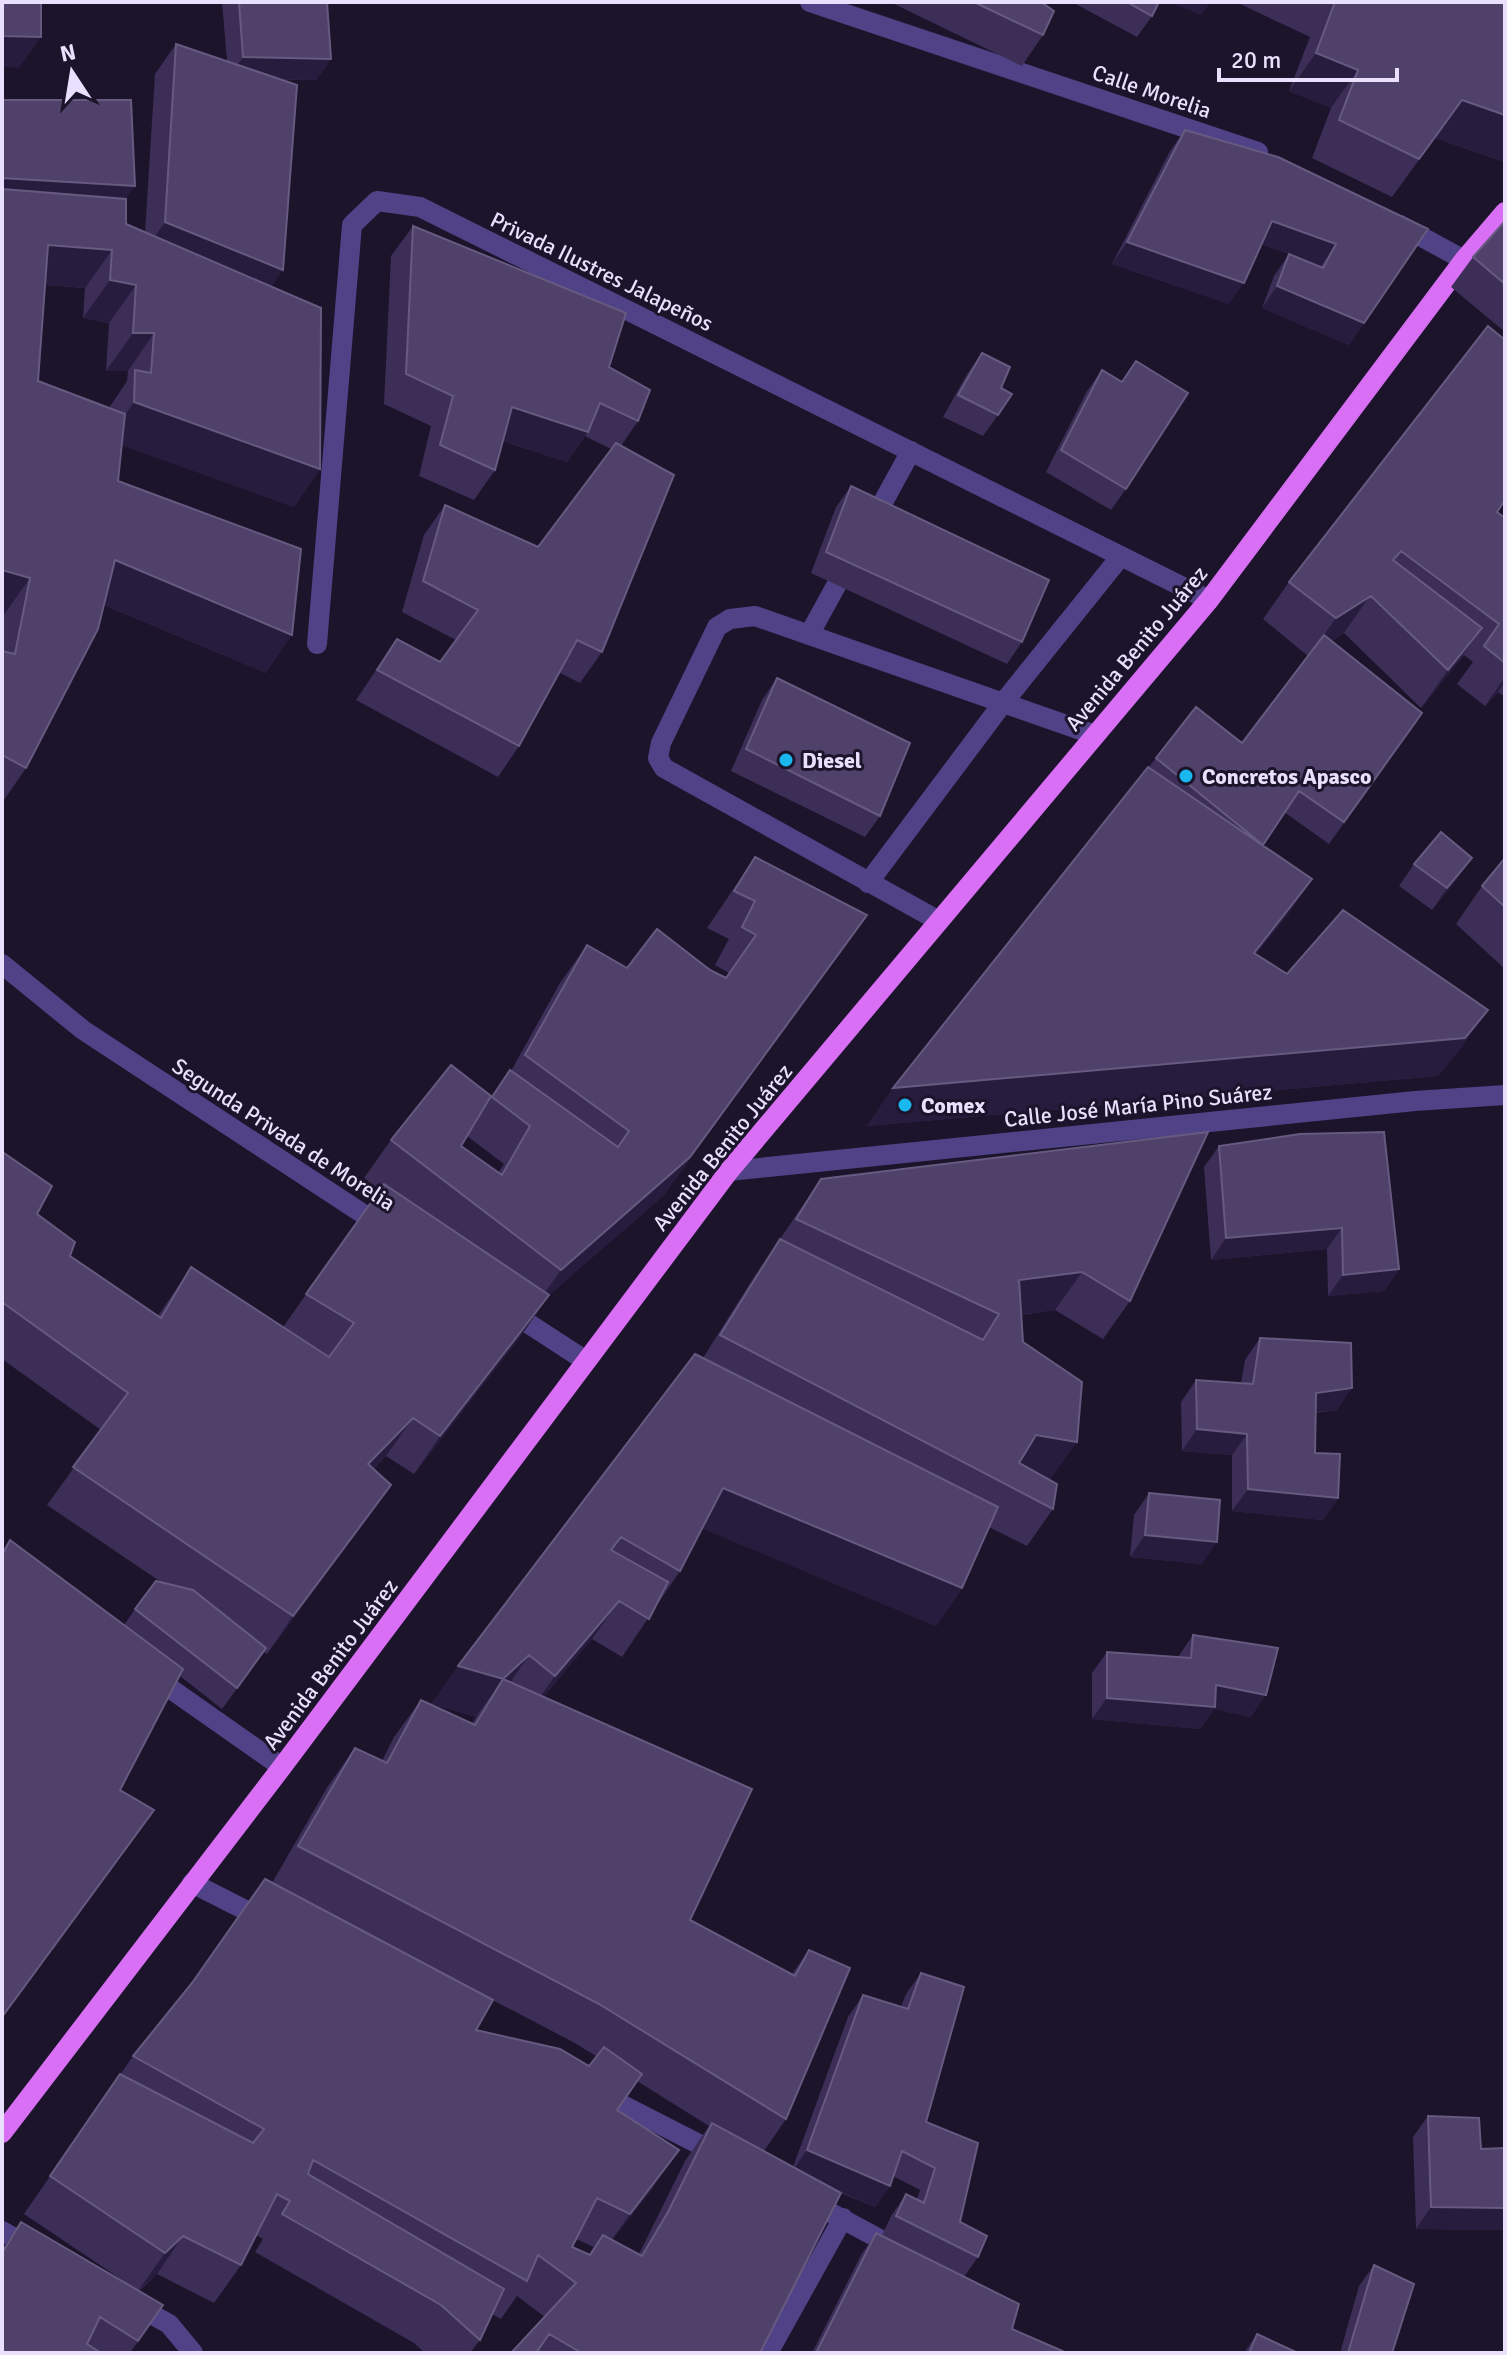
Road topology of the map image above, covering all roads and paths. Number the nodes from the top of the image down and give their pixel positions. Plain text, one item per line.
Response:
1 (810, 2) edge
2 (1278, 159) edge
3 (1505, 212) edge
4 (1384, 216) edge
5 (1464, 260) junction
6 (911, 451) junction
7 (871, 524) edge
8 (1121, 556) junction
9 (837, 584) edge
10 (1209, 600) junction
11 (809, 635) junction
12 (317, 644) dead end
13 (1003, 703) junction
14 (1095, 735) junction
15 (868, 883) junction
16 (939, 921) junction
17 (2, 964) edge
18 (1505, 1095) edge
19 (729, 1171) junction
20 (401, 1239) edge
21 (493, 1300) edge
22 (586, 1361) junction
23 (129, 1660) edge
24 (282, 1767) junction
25 (192, 1883) junction
26 (291, 1934) edge
27 (574, 2079) edge
28 (2, 2133) edge
29 (744, 2167) edge
30 (786, 2189) edge
31 (843, 2218) junction
32 (2, 2231) edge
33 (44, 2254) edge
34 (921, 2262) edge
35 (113, 2293) edge
36 (193, 2353) edge
37 (768, 2353) edge

1 - 2 street, Calle Morelia
3 - 5 main road, Avenida Benito Juárez
4 - 5 street
5 - 10 main road, Avenida Benito Juárez
6 - 7 street
6 - 8 street, Privada Ilustres Jalapeños
6 - 12 street, Privada Ilustres Jalapeños
8 - 10 street, Privada Ilustres Jalapeños
8 - 13 street
9 - 11 street
10 - 14 main road, Avenida Benito Juárez
11 - 13 street
11 - 15 street
13 - 14 street
13 - 15 street
14 - 16 main road, Avenida Benito Juárez
15 - 16 street
16 - 19 main road, Avenida Benito Juárez
17 - 20 street, Segunda Privada de Morelia
18 - 19 street, Calle José María Pino Suárez
19 - 22 main road, Avenida Benito Juárez
21 - 22 street
22 - 24 main road, Avenida Benito Juárez
23 - 24 street
24 - 25 main road, Avenida Benito Juárez
25 - 26 street
25 - 28 main road, Avenida Benito Juárez
27 - 29 street
30 - 31 street
31 - 34 street
31 - 37 street
32 - 33 street
35 - 36 street

